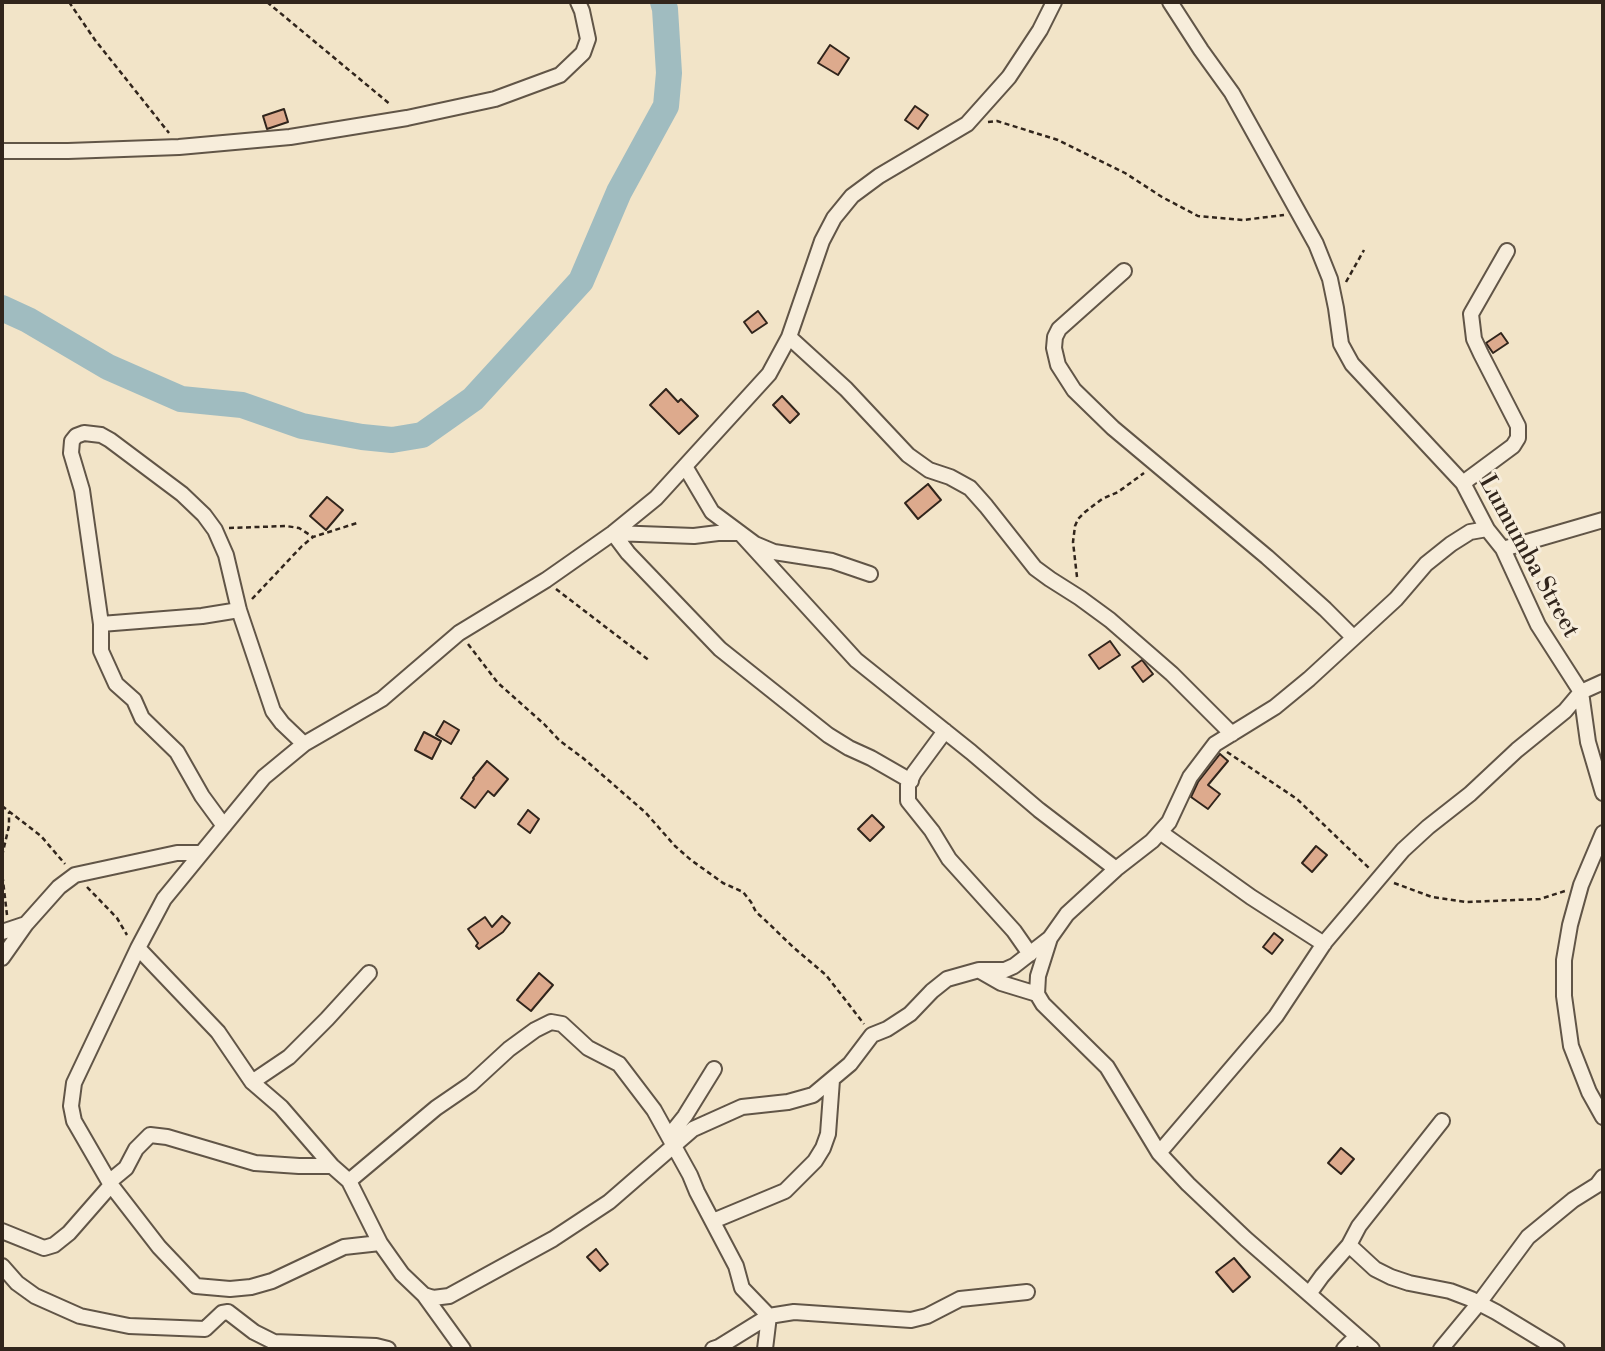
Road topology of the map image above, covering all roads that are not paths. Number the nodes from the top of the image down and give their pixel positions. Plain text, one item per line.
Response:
1 (578, 2) edge
2 (1054, 2) edge
3 (1170, 2) edge
4 (2, 151) edge
5 (1507, 251) dead end
6 (1124, 271) dead end
7 (789, 337) junction
8 (685, 468) junction
9 (1463, 483) junction
10 (1603, 520) edge
11 (1487, 529) junction
12 (613, 533) junction
13 (740, 533) junction
14 (1503, 549) junction
15 (870, 574) dead end
16 (239, 610) junction
17 (101, 624) junction
18 (1353, 637) junction
19 (1603, 682) edge
20 (1581, 692) junction
21 (945, 731) junction
22 (1232, 734) junction
23 (304, 744) junction
24 (911, 781) junction
25 (1603, 793) edge
26 (224, 826) junction
27 (1160, 832) junction
28 (1603, 834) edge
29 (201, 852) junction
30 (1116, 869) junction
31 (26, 924) junction
32 (5, 931) edge
33 (1051, 938) junction
34 (1324, 944) junction
35 (138, 948) junction
36 (1030, 954) junction
37 (2, 958) edge
38 (979, 970) junction
39 (369, 972) dead end
40 (1037, 994) junction
41 (714, 1069) dead end
42 (832, 1080) junction
43 (252, 1082) junction
44 (1603, 1117) edge
45 (1442, 1121) dead end
46 (671, 1142) junction
47 (1159, 1153) junction
48 (332, 1166) junction
49 (1603, 1177) edge
50 (349, 1181) junction
51 (110, 1183) junction
52 (713, 1221) junction
53 (2, 1231) edge
54 (380, 1242) junction
55 (1349, 1245) junction
56 (2, 1266) edge
57 (1027, 1292) dead end
58 (1309, 1294) junction
59 (424, 1295) junction
60 (1479, 1303) junction
61 (769, 1316) junction
62 (1357, 1336) junction
63 (388, 1349) edge
64 (463, 1349) edge
65 (713, 1349) edge
66 (765, 1349) edge
67 (1344, 1349) edge
68 (1373, 1349) edge
69 (1441, 1349) edge
70 (1557, 1349) edge

1 - 4 street
2 - 7 street
3 - 9 street, Lumumba Street
5 - 9 street
6 - 18 street
7 - 8 street
7 - 22 street
8 - 12 street
8 - 13 street
9 - 11 street, Lumumba Street
10 - 14 street
11 - 14 street, Lumumba Street
11 - 18 street
12 - 13 street
12 - 23 street
12 - 24 street
13 - 15 street
13 - 21 street
14 - 20 street, Lumumba Street
16 - 17 street
16 - 17 street
16 - 23 street
17 - 26 street
18 - 22 street
19 - 20 street
20 - 25 street, Lumumba Street
20 - 34 street
21 - 24 street
21 - 30 street
22 - 27 street
23 - 26 street
24 - 36 street
26 - 29 street
27 - 30 street
27 - 34 street
28 - 44 street
29 - 31 street
29 - 35 street
30 - 33 street
31 - 32 street
31 - 37 street
33 - 36 street
33 - 40 street
34 - 47 street
35 - 43 street
35 - 51 street
36 - 38 street
38 - 40 street
38 - 42 street
39 - 43 street
40 - 47 street
41 - 46 street
42 - 46 street
42 - 52 street
43 - 48 street
45 - 55 street
46 - 50 street
46 - 52 street
46 - 59 street
47 - 58 street
48 - 50 street
48 - 51 street
49 - 60 street
50 - 54 street
51 - 53 street
51 - 54 street
52 - 61 street
54 - 59 street
55 - 58 street
55 - 60 street
56 - 63 street
57 - 61 street
58 - 62 street
59 - 64 street
60 - 69 street
60 - 70 street
61 - 65 street
61 - 66 street
62 - 67 street
62 - 68 street

